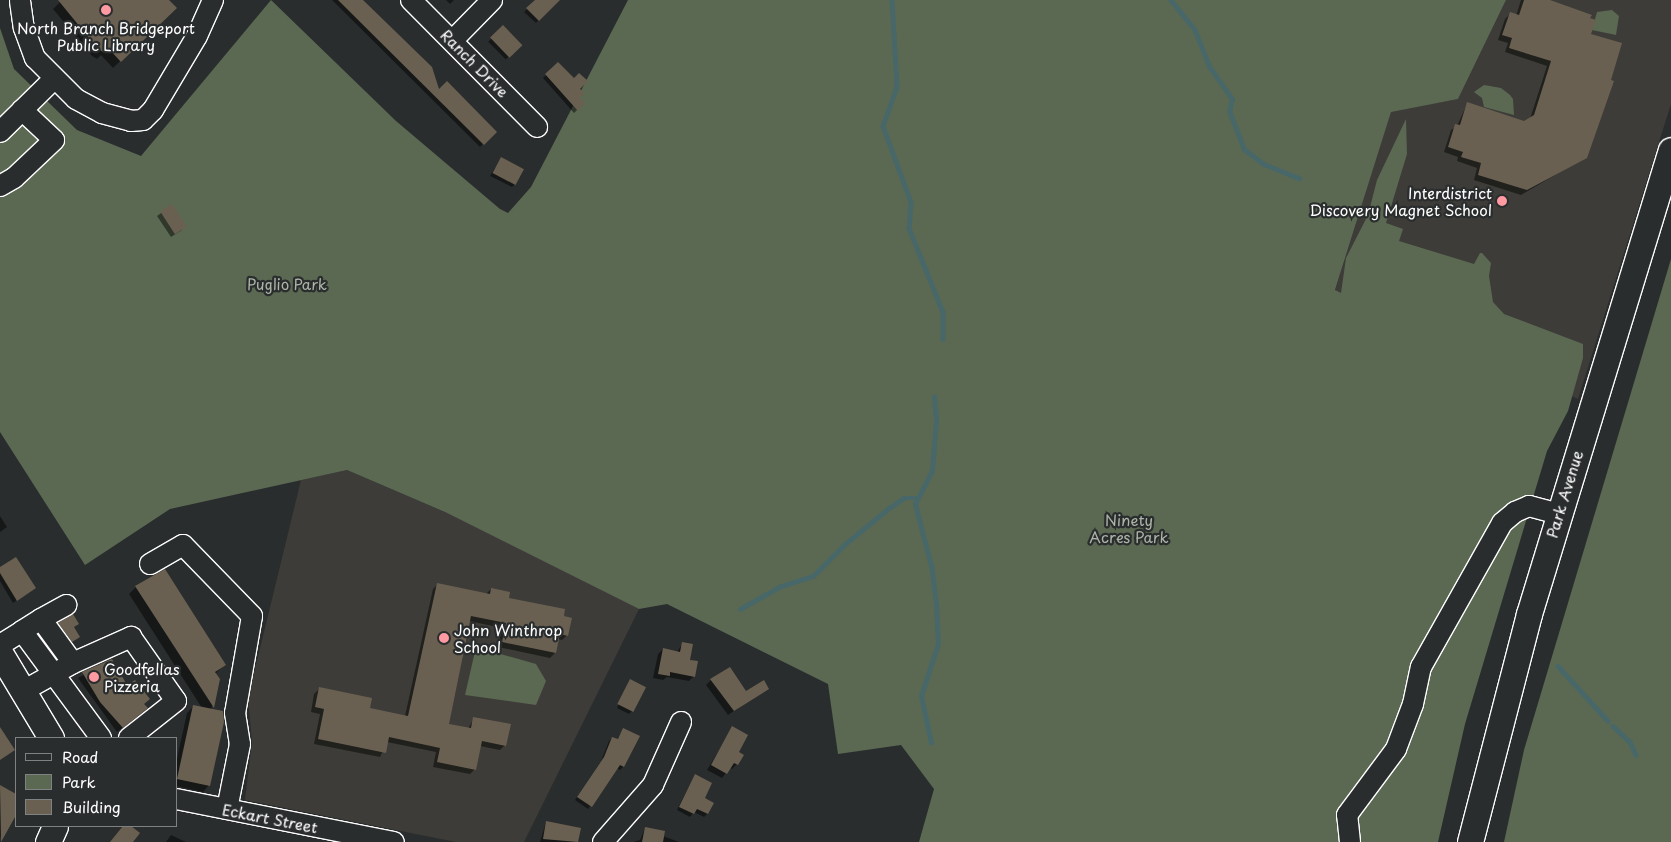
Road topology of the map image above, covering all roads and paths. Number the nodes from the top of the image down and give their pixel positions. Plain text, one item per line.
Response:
1 (26, 0) edge
2 (213, 0) edge
3 (411, 0) edge
4 (492, 0) edge
5 (453, 40) junction
6 (54, 80) junction
7 (22, 110) junction
8 (537, 127) dead end
9 (0, 132) edge
10 (1671, 150) edge
11 (0, 186) edge
12 (1558, 514) junction
13 (150, 564) dead end
14 (66, 605) dead end
15 (41, 619) junction
16 (22, 631) junction
17 (0, 645) edge
18 (0, 653) edge
19 (73, 663) junction
20 (54, 674) junction
21 (23, 690) junction
22 (681, 722) dead end
23 (49, 737) edge
24 (100, 737) edge
25 (130, 737) edge
26 (178, 799) edge
27 (227, 809) junction
28 (55, 827) edge
29 (48, 842) edge
30 (394, 842) edge
31 (603, 842) edge
32 (1350, 842) edge
33 (1470, 842) edge

1 - 6 street
2 - 6 street
3 - 5 street, Ranch Drive
4 - 5 street
5 - 8 street, Ranch Drive
6 - 7 street
7 - 9 street
7 - 11 street
10 - 12 main road, Park Avenue
12 - 32 street
12 - 33 main road, Park Avenue
13 - 27 street
14 - 15 street
15 - 16 street
15 - 19 street
16 - 17 street
16 - 20 street
18 - 21 main road
19 - 20 street
19 - 25 street
20 - 21 street
20 - 24 street
21 - 23 main road
22 - 31 street
26 - 27 street, Eckart Street
27 - 30 street, Eckart Street
28 - 29 main road

